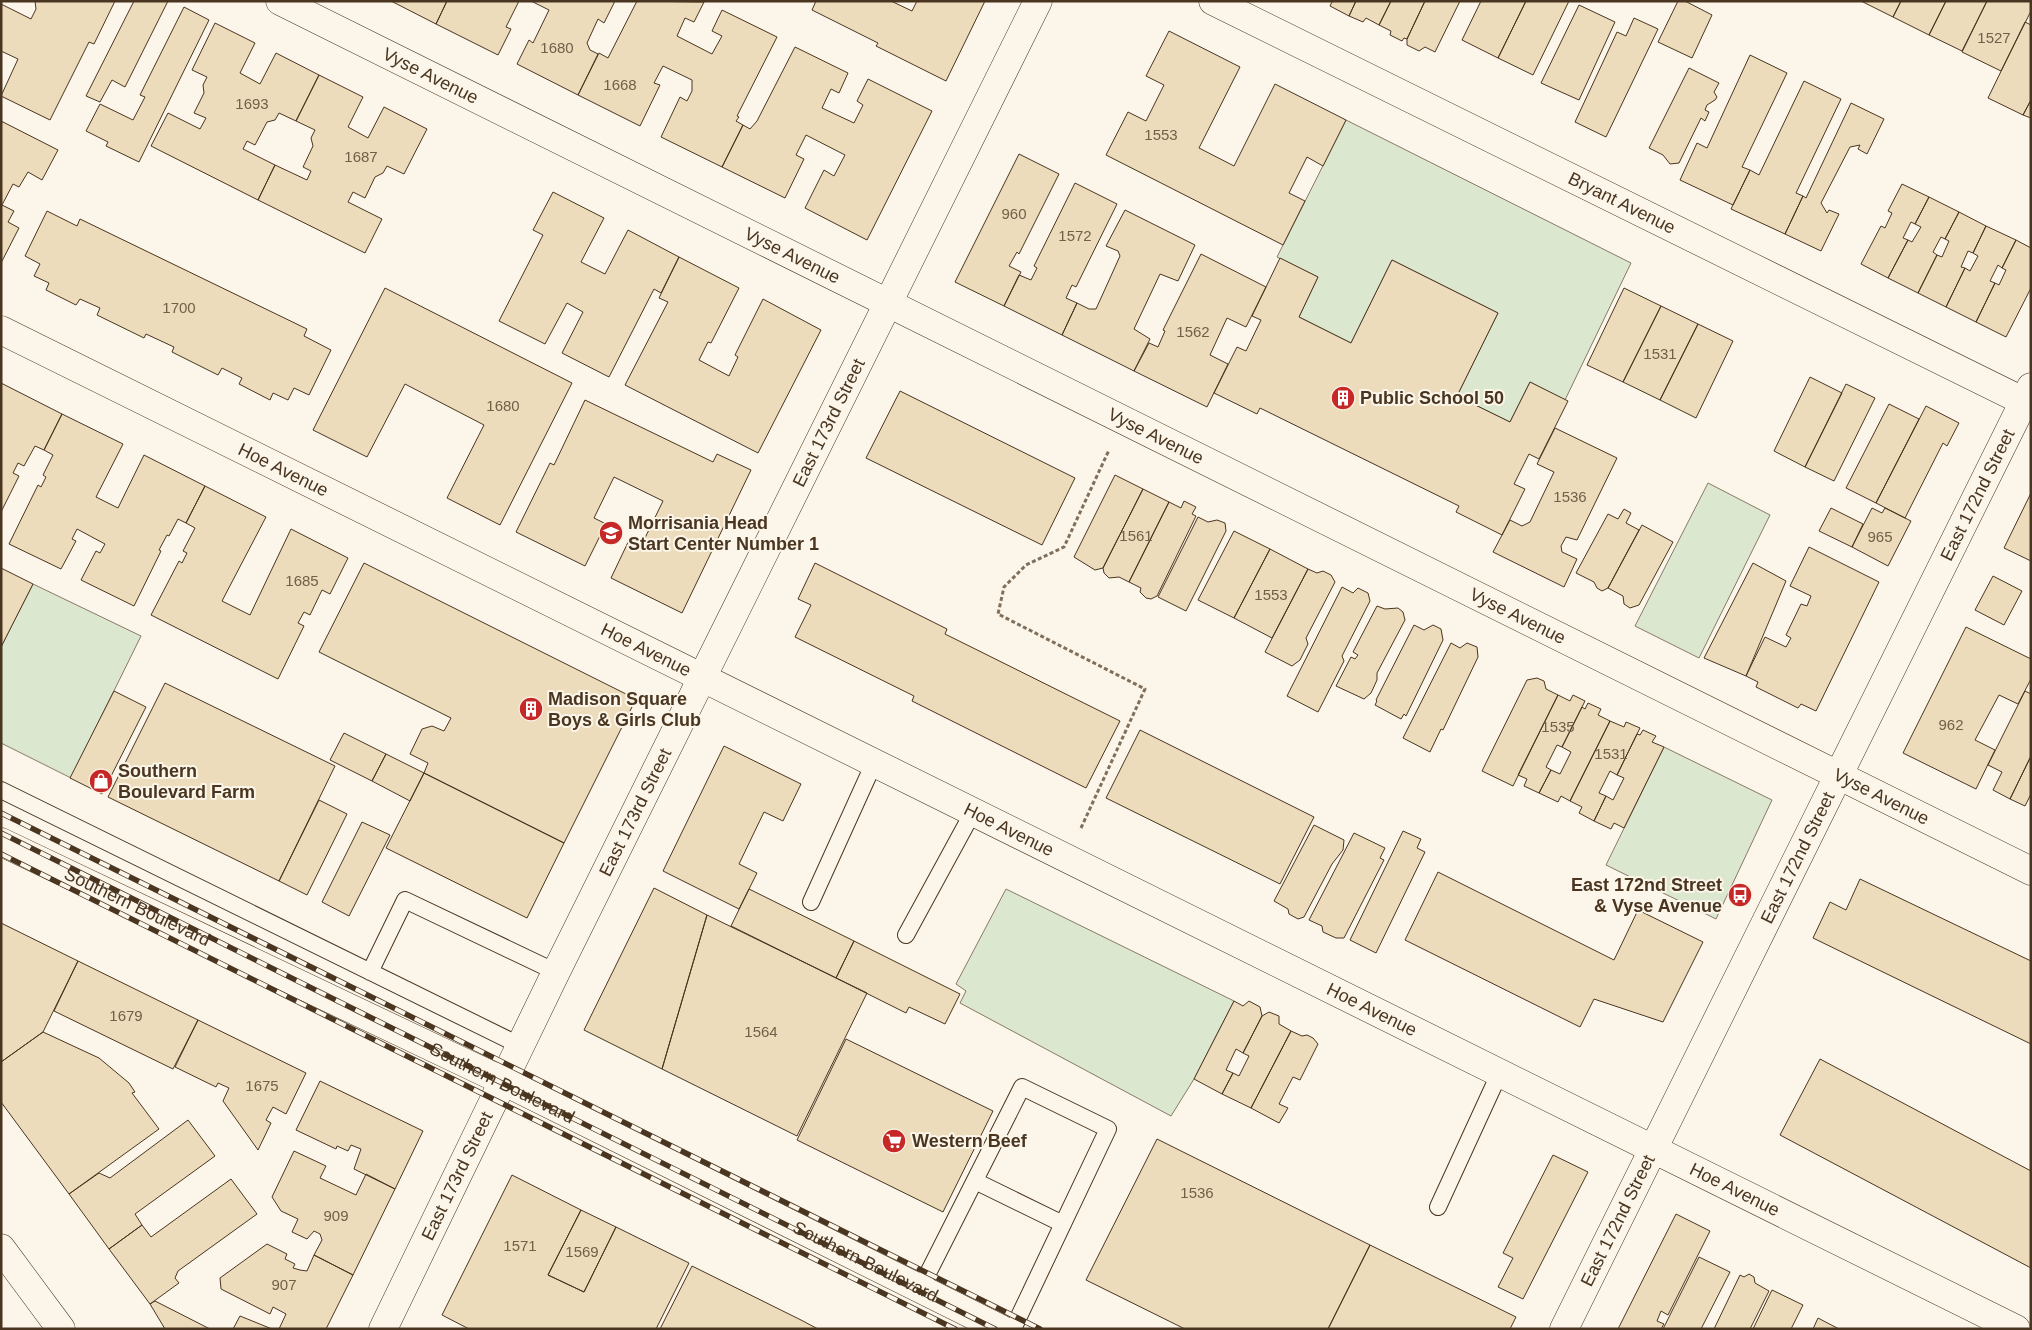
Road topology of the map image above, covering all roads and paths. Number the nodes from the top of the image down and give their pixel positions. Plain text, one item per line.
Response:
1 (280, 1) edge
2 (1038, 1) edge
3 (1213, 1) edge
4 (889, 304) junction
5 (1, 330) edge
6 (2028, 398) edge
7 (1109, 450) dead end
8 (703, 679) junction
9 (874, 763) junction
10 (1838, 775) junction
11 (1, 790) edge
12 (973, 812) junction
13 (1081, 828) dead end
14 (1, 842) edge
15 (2031, 871) edge
16 (811, 902) dead end
17 (906, 935) dead end
18 (370, 972) junction
19 (556, 972) junction
20 (521, 1046) junction
21 (1500, 1072) junction
22 (503, 1081) junction
23 (1654, 1148) junction
24 (975, 1181) junction
25 (1438, 1207) dead end
26 (1063, 1224) junction
27 (1, 1248) edge
28 (920, 1289) junction
29 (61, 1329) edge
30 (383, 1329) edge
31 (1001, 1329) edge
32 (1013, 1329) edge
33 (1564, 1329) edge
34 (2016, 1329) edge

1 - 4 street, Vyse Avenue
2 - 4 street, East 173rd Street
3 - 6 street, Bryant Avenue
4 - 8 street, East 173rd Street
4 - 10 street, Vyse Avenue
5 - 8 street, Hoe Avenue
6 - 10 street, East 172nd Street
7 - 13 path
8 - 9 street, Hoe Avenue
8 - 19 street, East 173rd Street
9 - 12 street, Hoe Avenue
9 - 16 lane
10 - 15 street, Vyse Avenue
10 - 23 street, East 172nd Street
11 - 18 lane
12 - 17 lane
12 - 21 street, Hoe Avenue
14 - 22 street, Southern Boulevard
18 - 19 lane
18 - 20 lane
19 - 20 street, East 173rd Street
20 - 22 street, East 173rd Street
21 - 23 street, Hoe Avenue
21 - 25 lane
22 - 28 street, Southern Boulevard
22 - 30 street, East 173rd Street
23 - 33 street, East 172nd Street
23 - 34 street, Hoe Avenue
24 - 26 lane
24 - 26 lane
24 - 28 lane
26 - 32 lane
27 - 29 street
28 - 31 street, Southern Boulevard

